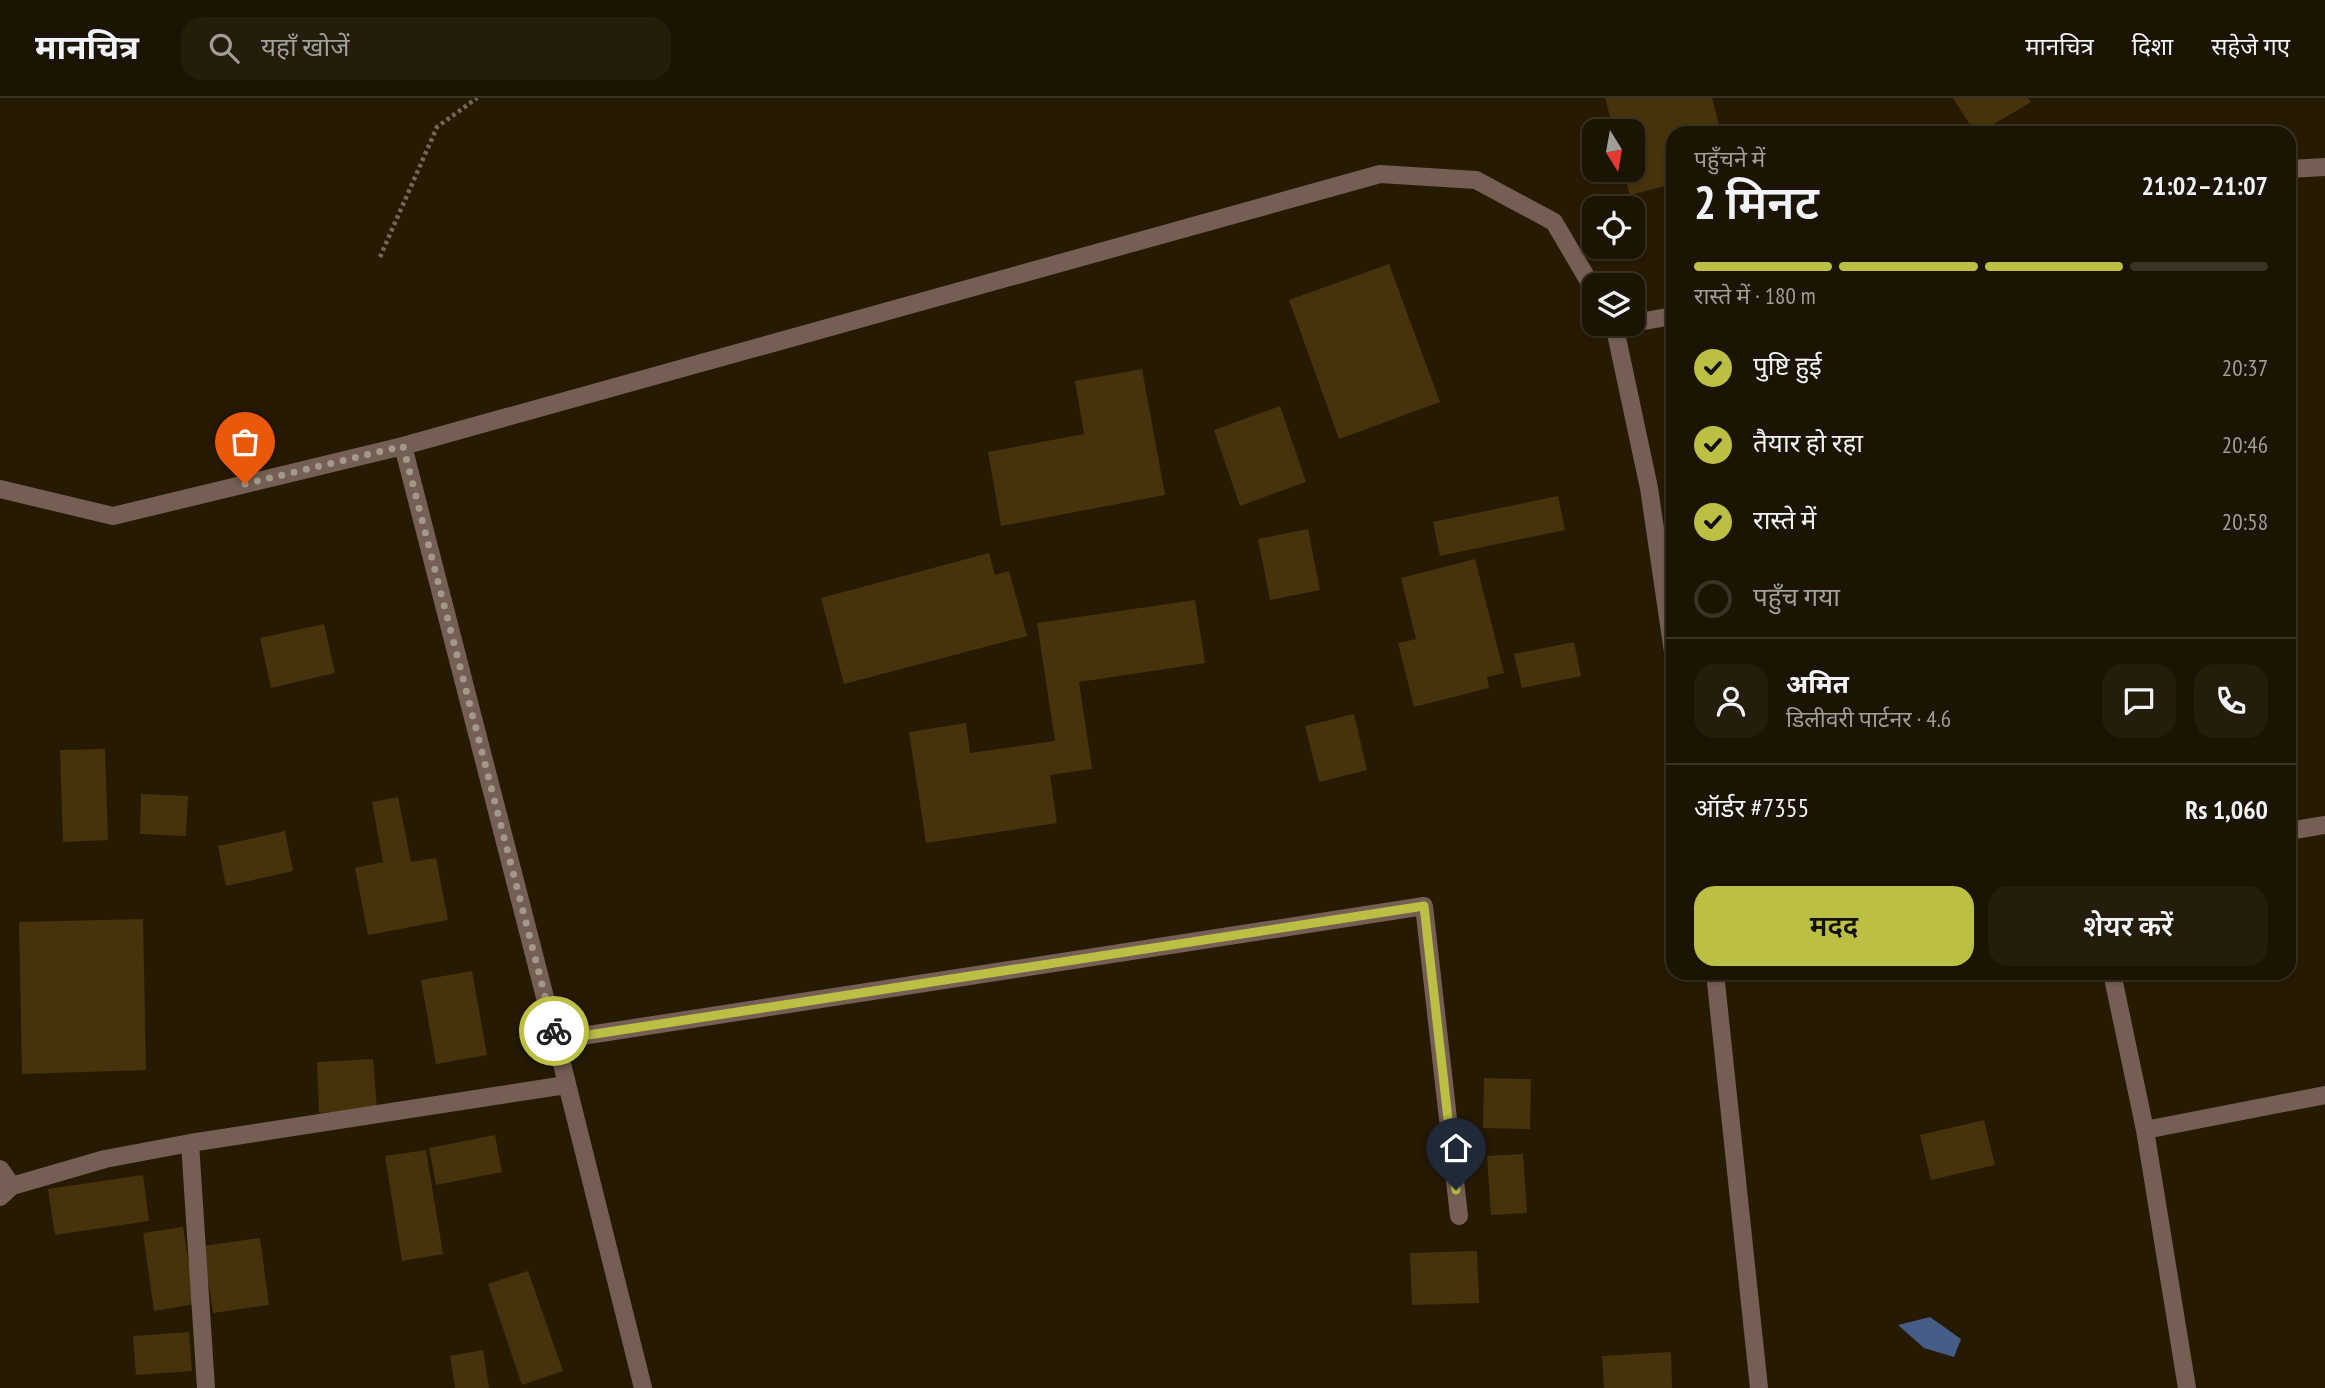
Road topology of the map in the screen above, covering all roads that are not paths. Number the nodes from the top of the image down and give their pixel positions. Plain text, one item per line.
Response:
1 (2325, 167) edge
2 (2296, 169) edge
3 (1584, 273) edge
4 (1666, 317) edge
5 (1645, 320) edge
6 (1624, 336) edge
7 (403, 446) junction
8 (0, 489) edge
9 (1666, 604) edge
10 (2325, 825) edge
11 (2296, 830) edge
12 (1716, 980) edge
13 (2113, 980) edge
14 (556, 1040) junction
15 (566, 1084) junction
16 (2325, 1095) edge
17 (2145, 1130) junction
18 (190, 1143) junction
19 (0, 1169) edge
20 (6, 1191) edge
21 (1459, 1216) dead end
22 (206, 1388) edge
23 (643, 1388) edge
24 (1759, 1388) edge
25 (2187, 1388) edge

1 - 2 street
3 - 7 street
4 - 5 street
6 - 9 street
7 - 8 street
7 - 14 street
10 - 11 street
12 - 24 street
13 - 17 street
14 - 15 street
14 - 21 street
15 - 18 street
15 - 23 street
16 - 17 street
17 - 25 street
18 - 20 street
18 - 22 street
19 - 20 street

